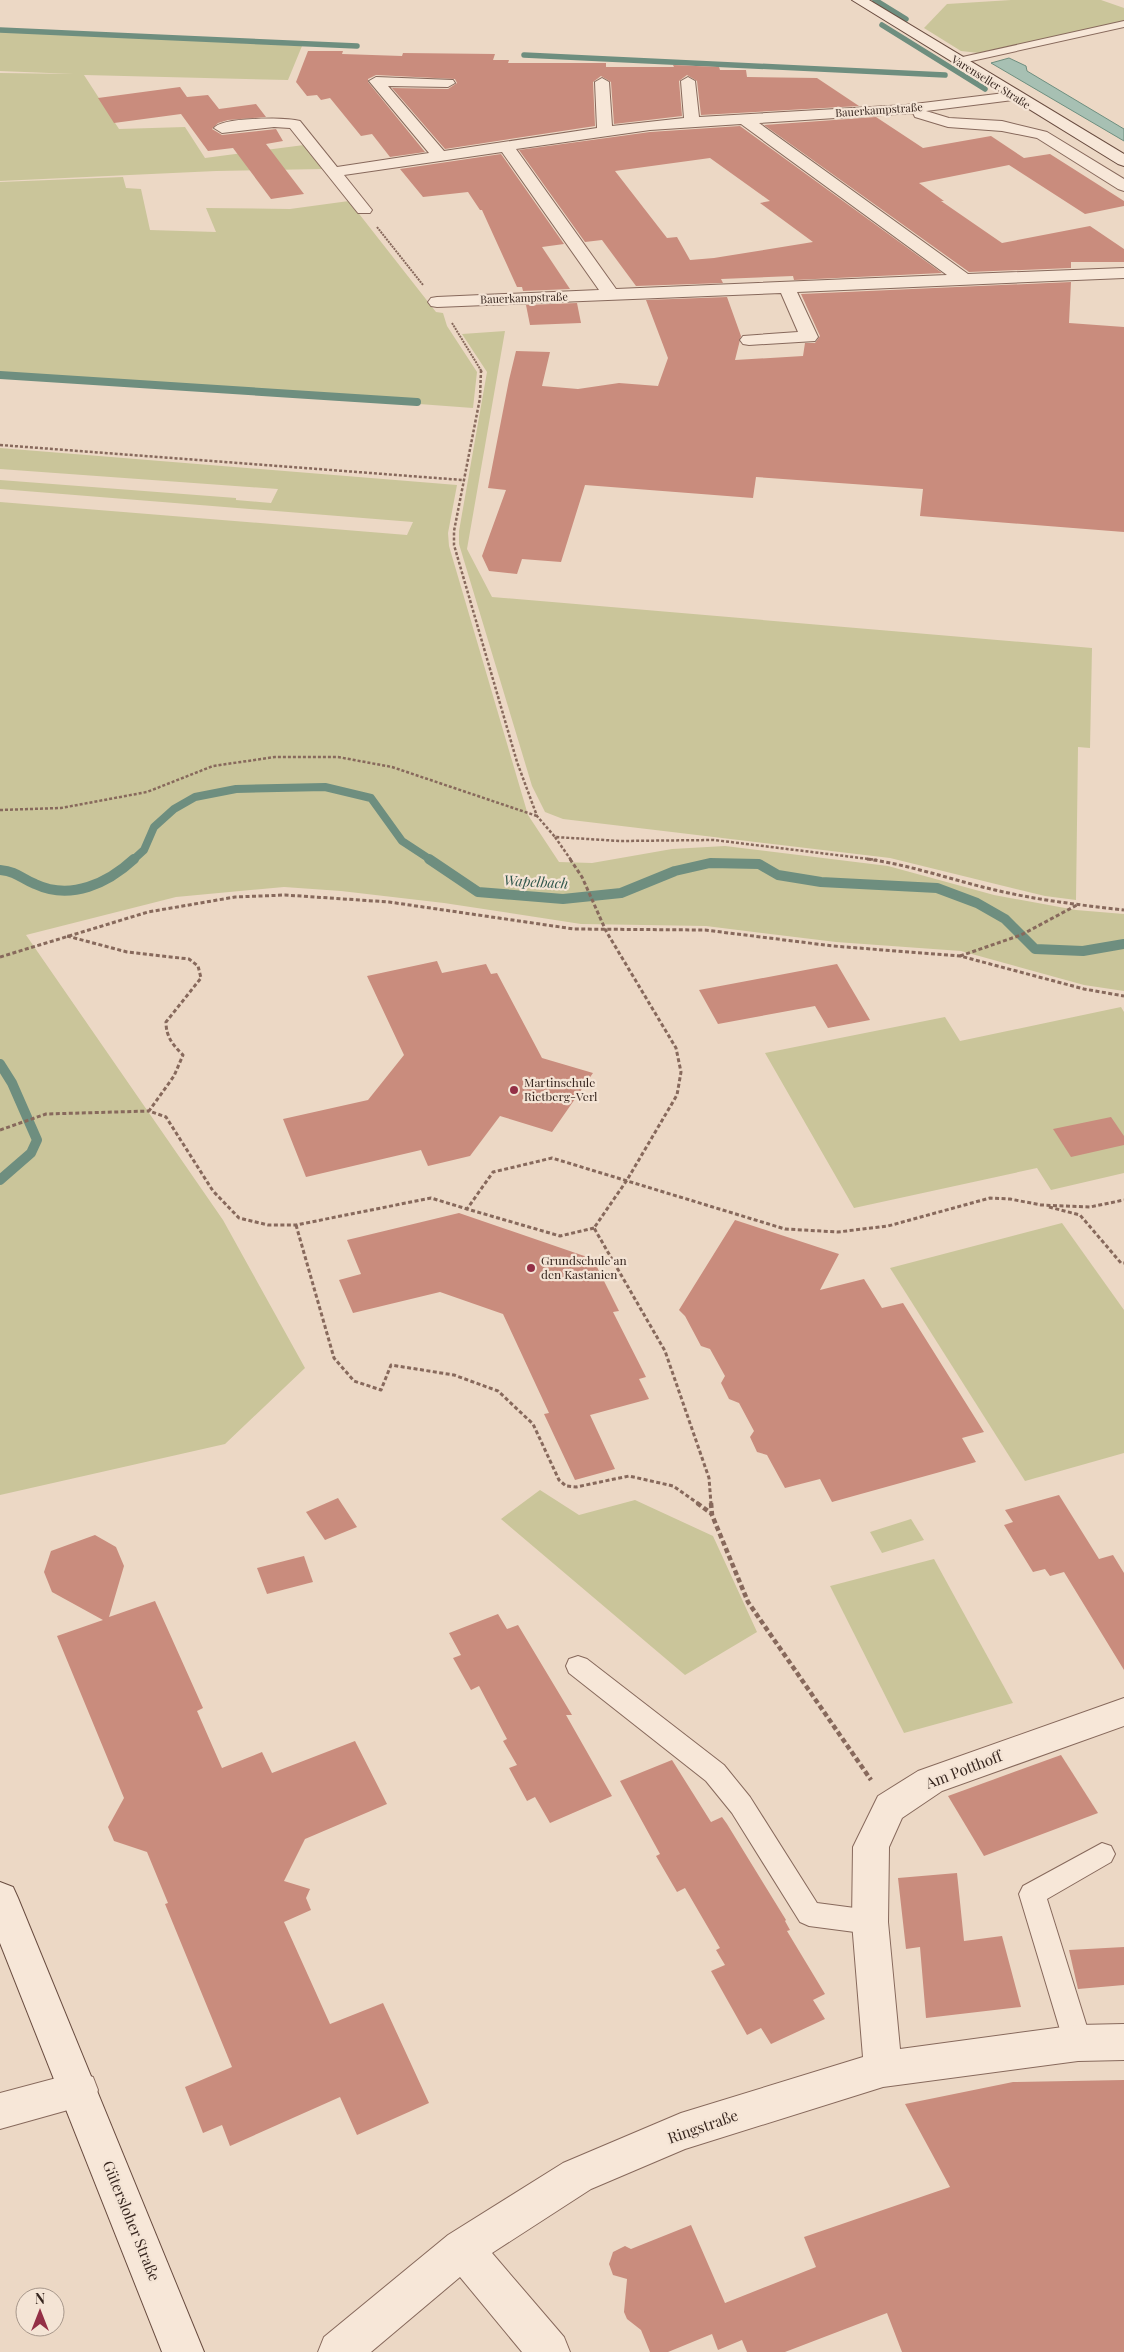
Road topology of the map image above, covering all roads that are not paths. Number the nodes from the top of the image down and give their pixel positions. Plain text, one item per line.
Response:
1 (859, 0) edge
2 (1124, 24) edge
3 (958, 61) junction
4 (688, 81) dead end
5 (602, 82) dead end
6 (448, 83) dead end
7 (1013, 96) junction
8 (906, 109) junction
9 (743, 118) junction
10 (692, 122) junction
11 (222, 128) dead end
12 (606, 130) junction
13 (505, 145) junction
14 (440, 156) junction
15 (1124, 161) edge
16 (333, 172) junction
17 (1124, 186) edge
18 (364, 210) road end
19 (1124, 273) edge
20 (962, 278) junction
21 (787, 288) junction
22 (612, 295) junction
23 (437, 302) road end
24 (749, 340) dead end
25 (578, 1666) dead end
26 (1124, 1712) edge
27 (1102, 1854) dead end
28 (0, 1898) edge
29 (870, 1922) junction
30 (1124, 2042) edge
31 (1078, 2044) junction
32 (883, 2069) junction
33 (79, 2090) junction
34 (0, 2111) edge
35 (462, 2249) junction
36 (183, 2352) edge
37 (339, 2352) edge
38 (549, 2352) edge

1 - 3 street, Varenseller Straße
2 - 3 lane
3 - 7 street, Varenseller Straße
4 - 10 street
5 - 12 street
6 - 14 street
7 - 8 street, Bauerkampstraße
7 - 15 street, Varenseller Straße
8 - 9 street, Bauerkampstraße
8 - 17 street, Varenseller Straße
9 - 10 street, Bauerkampstraße
9 - 20 street
10 - 12 street, Bauerkampstraße
11 - 16 street
12 - 13 street, Bauerkampstraße
13 - 14 street, Bauerkampstraße
13 - 22 street
14 - 16 street, Bauerkampstraße
16 - 18 street
19 - 20 street, Bauerkampstraße
20 - 21 street, Bauerkampstraße
21 - 22 street, Bauerkampstraße
21 - 24 street
22 - 23 street, Bauerkampstraße
25 - 29 lane
26 - 29 street, Am Potthoff
27 - 31 lane
28 - 33 street, Gütersloher Straße
29 - 32 street
30 - 31 street, Ringstraße
31 - 32 street, Ringstraße
32 - 35 street, Ringstraße
33 - 34 street
33 - 36 street, Gütersloher Straße
35 - 37 street, Ringstraße
35 - 38 street

